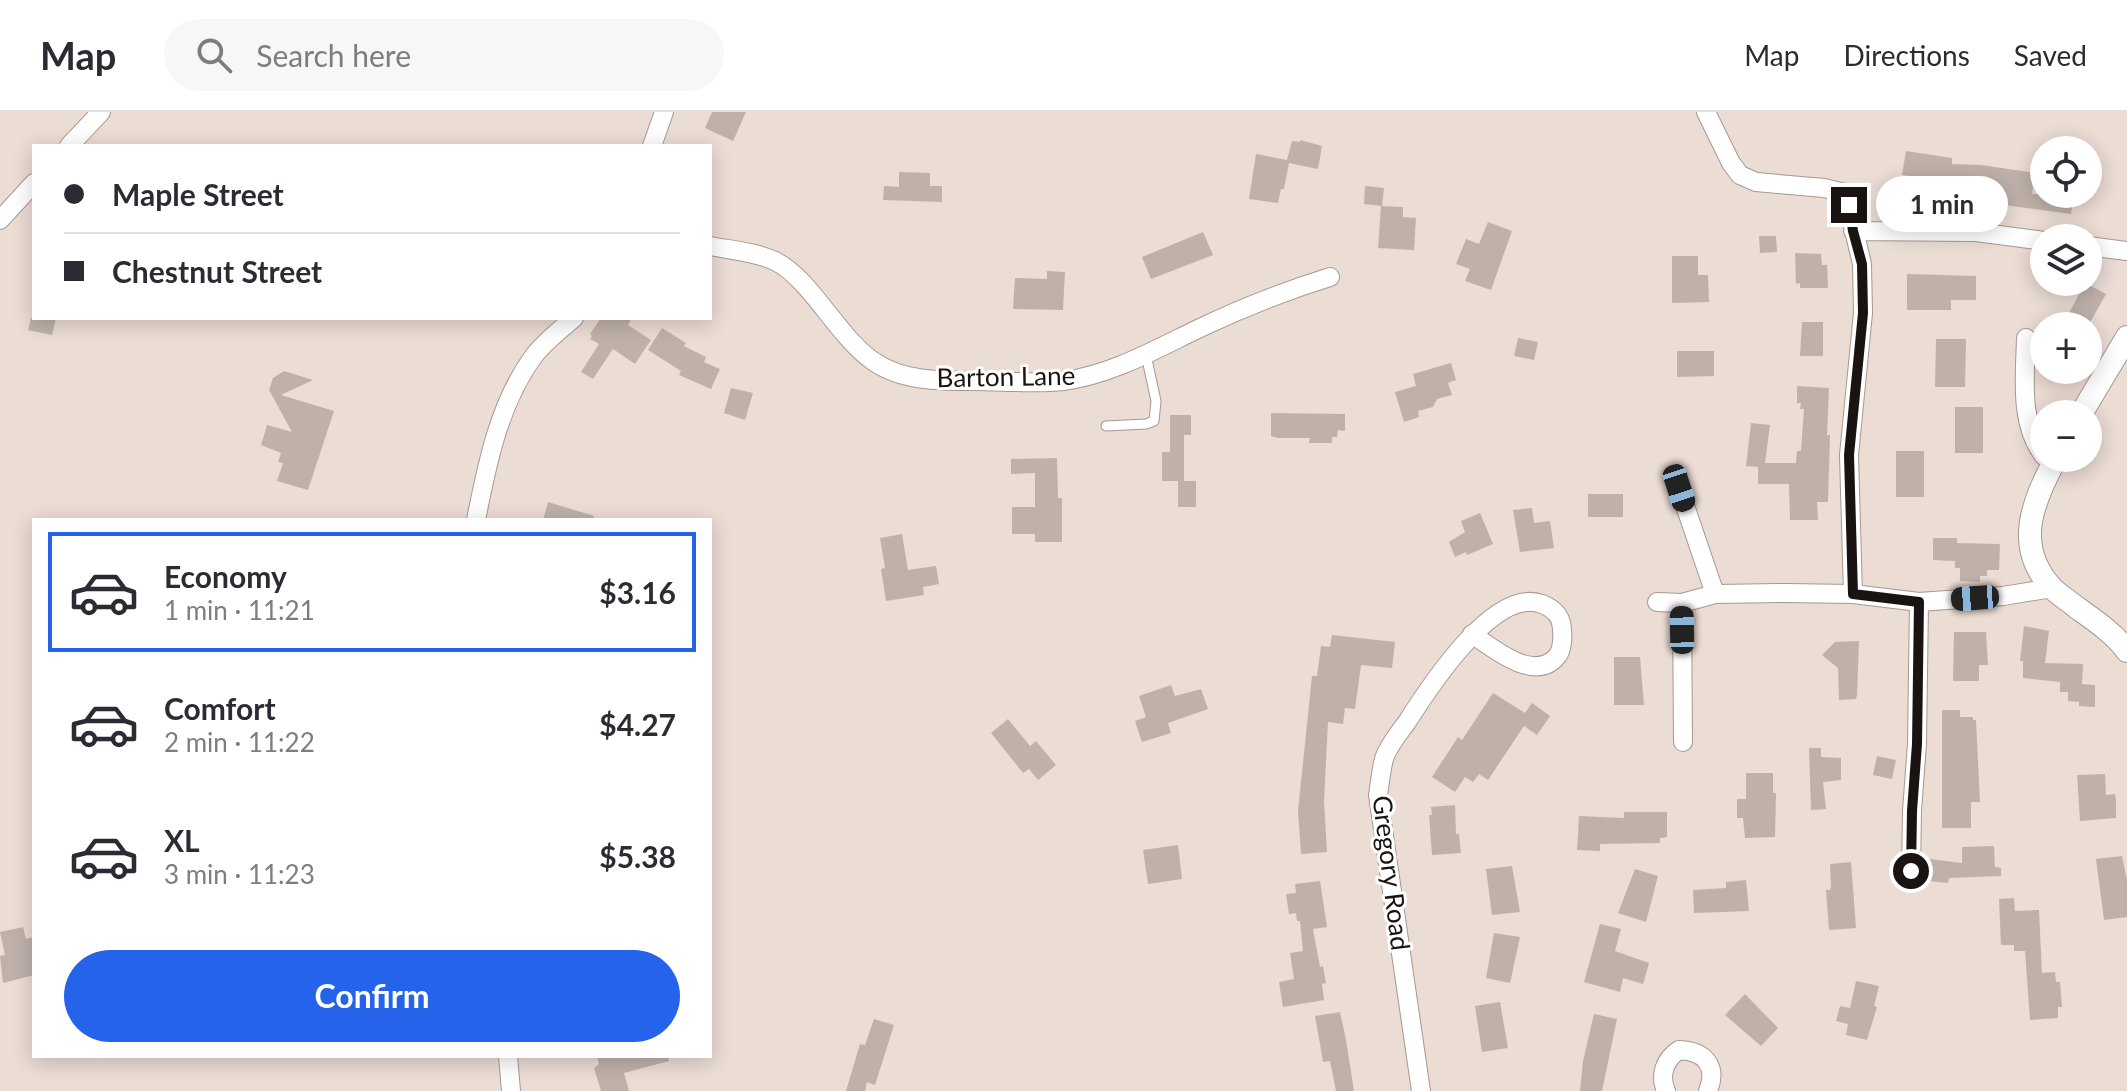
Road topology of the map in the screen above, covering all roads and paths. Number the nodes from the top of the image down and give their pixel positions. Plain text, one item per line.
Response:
1 (101, 112) edge
2 (664, 112) edge
3 (1706, 112) edge
4 (71, 144) edge
5 (653, 144) edge
6 (32, 185) edge
7 (0, 220) edge
8 (1853, 231) junction
9 (2030, 239) edge
10 (712, 246) edge
11 (2102, 248) edge
12 (2127, 251) edge
13 (1330, 277) dead end
14 (572, 320) edge
15 (2127, 337) edge
16 (2026, 338) dead end
17 (1146, 355) junction
18 (2089, 400) edge
19 (1106, 426) dead end
20 (2030, 431) edge
21 (2045, 472) edge
22 (1679, 488) dead end
23 (476, 518) edge
24 (2052, 588) junction
25 (1715, 594) junction
26 (1853, 594) junction
27 (1657, 602) dead end
28 (1919, 602) junction
29 (1682, 603) junction
30 (1472, 634) junction
31 (2127, 651) edge
32 (1683, 742) dead end
33 (1911, 871) dead end
34 (508, 1058) edge
35 (511, 1091) edge
36 (1421, 1091) edge
37 (1666, 1091) edge
38 (1708, 1091) edge

1 - 4 street
2 - 5 street
3 - 8 street
6 - 7 street
8 - 9 street
8 - 26 street
10 - 17 street, Barton Lane
11 - 12 street
13 - 17 street, Barton Lane
14 - 23 street
15 - 18 street
16 - 20 street
17 - 19 lane
21 - 24 street
22 - 25 street
24 - 28 street
24 - 31 street
25 - 26 street
25 - 29 street
26 - 28 street
27 - 29 street
28 - 33 street
29 - 32 street
30 - 30 street, Gregory Road
30 - 36 street, Gregory Road
34 - 35 street
37 - 38 street

